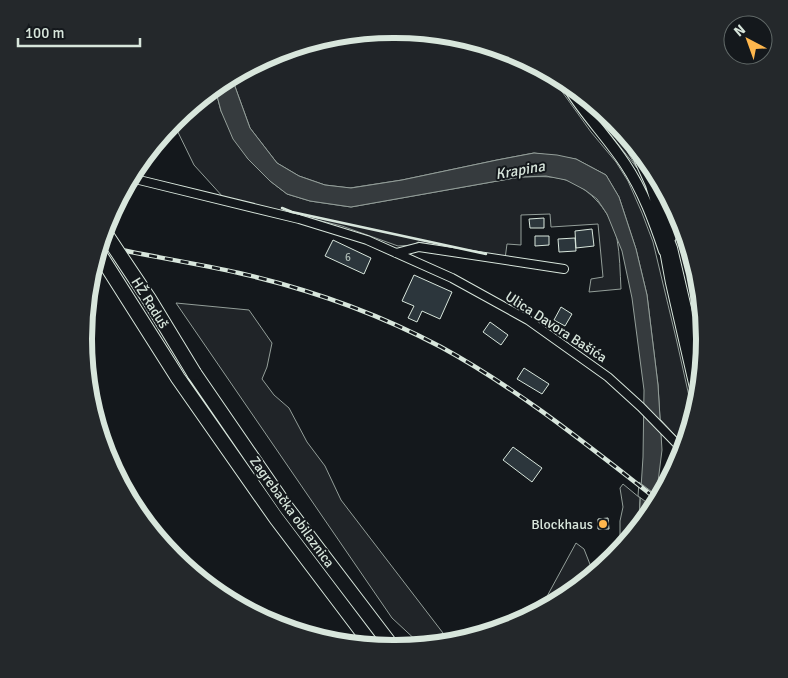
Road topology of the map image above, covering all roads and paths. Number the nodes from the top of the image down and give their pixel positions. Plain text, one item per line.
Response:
1 (577, 99) edge
2 (644, 170) edge
3 (138, 180) edge
4 (667, 213) edge
5 (110, 240) edge
6 (668, 250) junction
7 (396, 253) junction
8 (103, 260) edge
9 (564, 269) dead end
10 (695, 351) edge
11 (194, 374) joint
12 (178, 378) joint
13 (693, 381) edge
14 (677, 443) edge
15 (368, 639) edge
16 (387, 640) edge

1 - 6 main road
2 - 6 main road
3 - 7 street, Ulica Davora Bašića
4 - 6 main road
5 - 11 highway, HŽ Raduš, bridge
6 - 10 main road
6 - 13 main road
7 - 9 street
7 - 14 street, Ulica Davora Bašića
8 - 12 highway, HŽ Raduš
11 - 16 highway, Zagrebačka obilaznica
12 - 15 highway, Zagrebačka obilaznica

